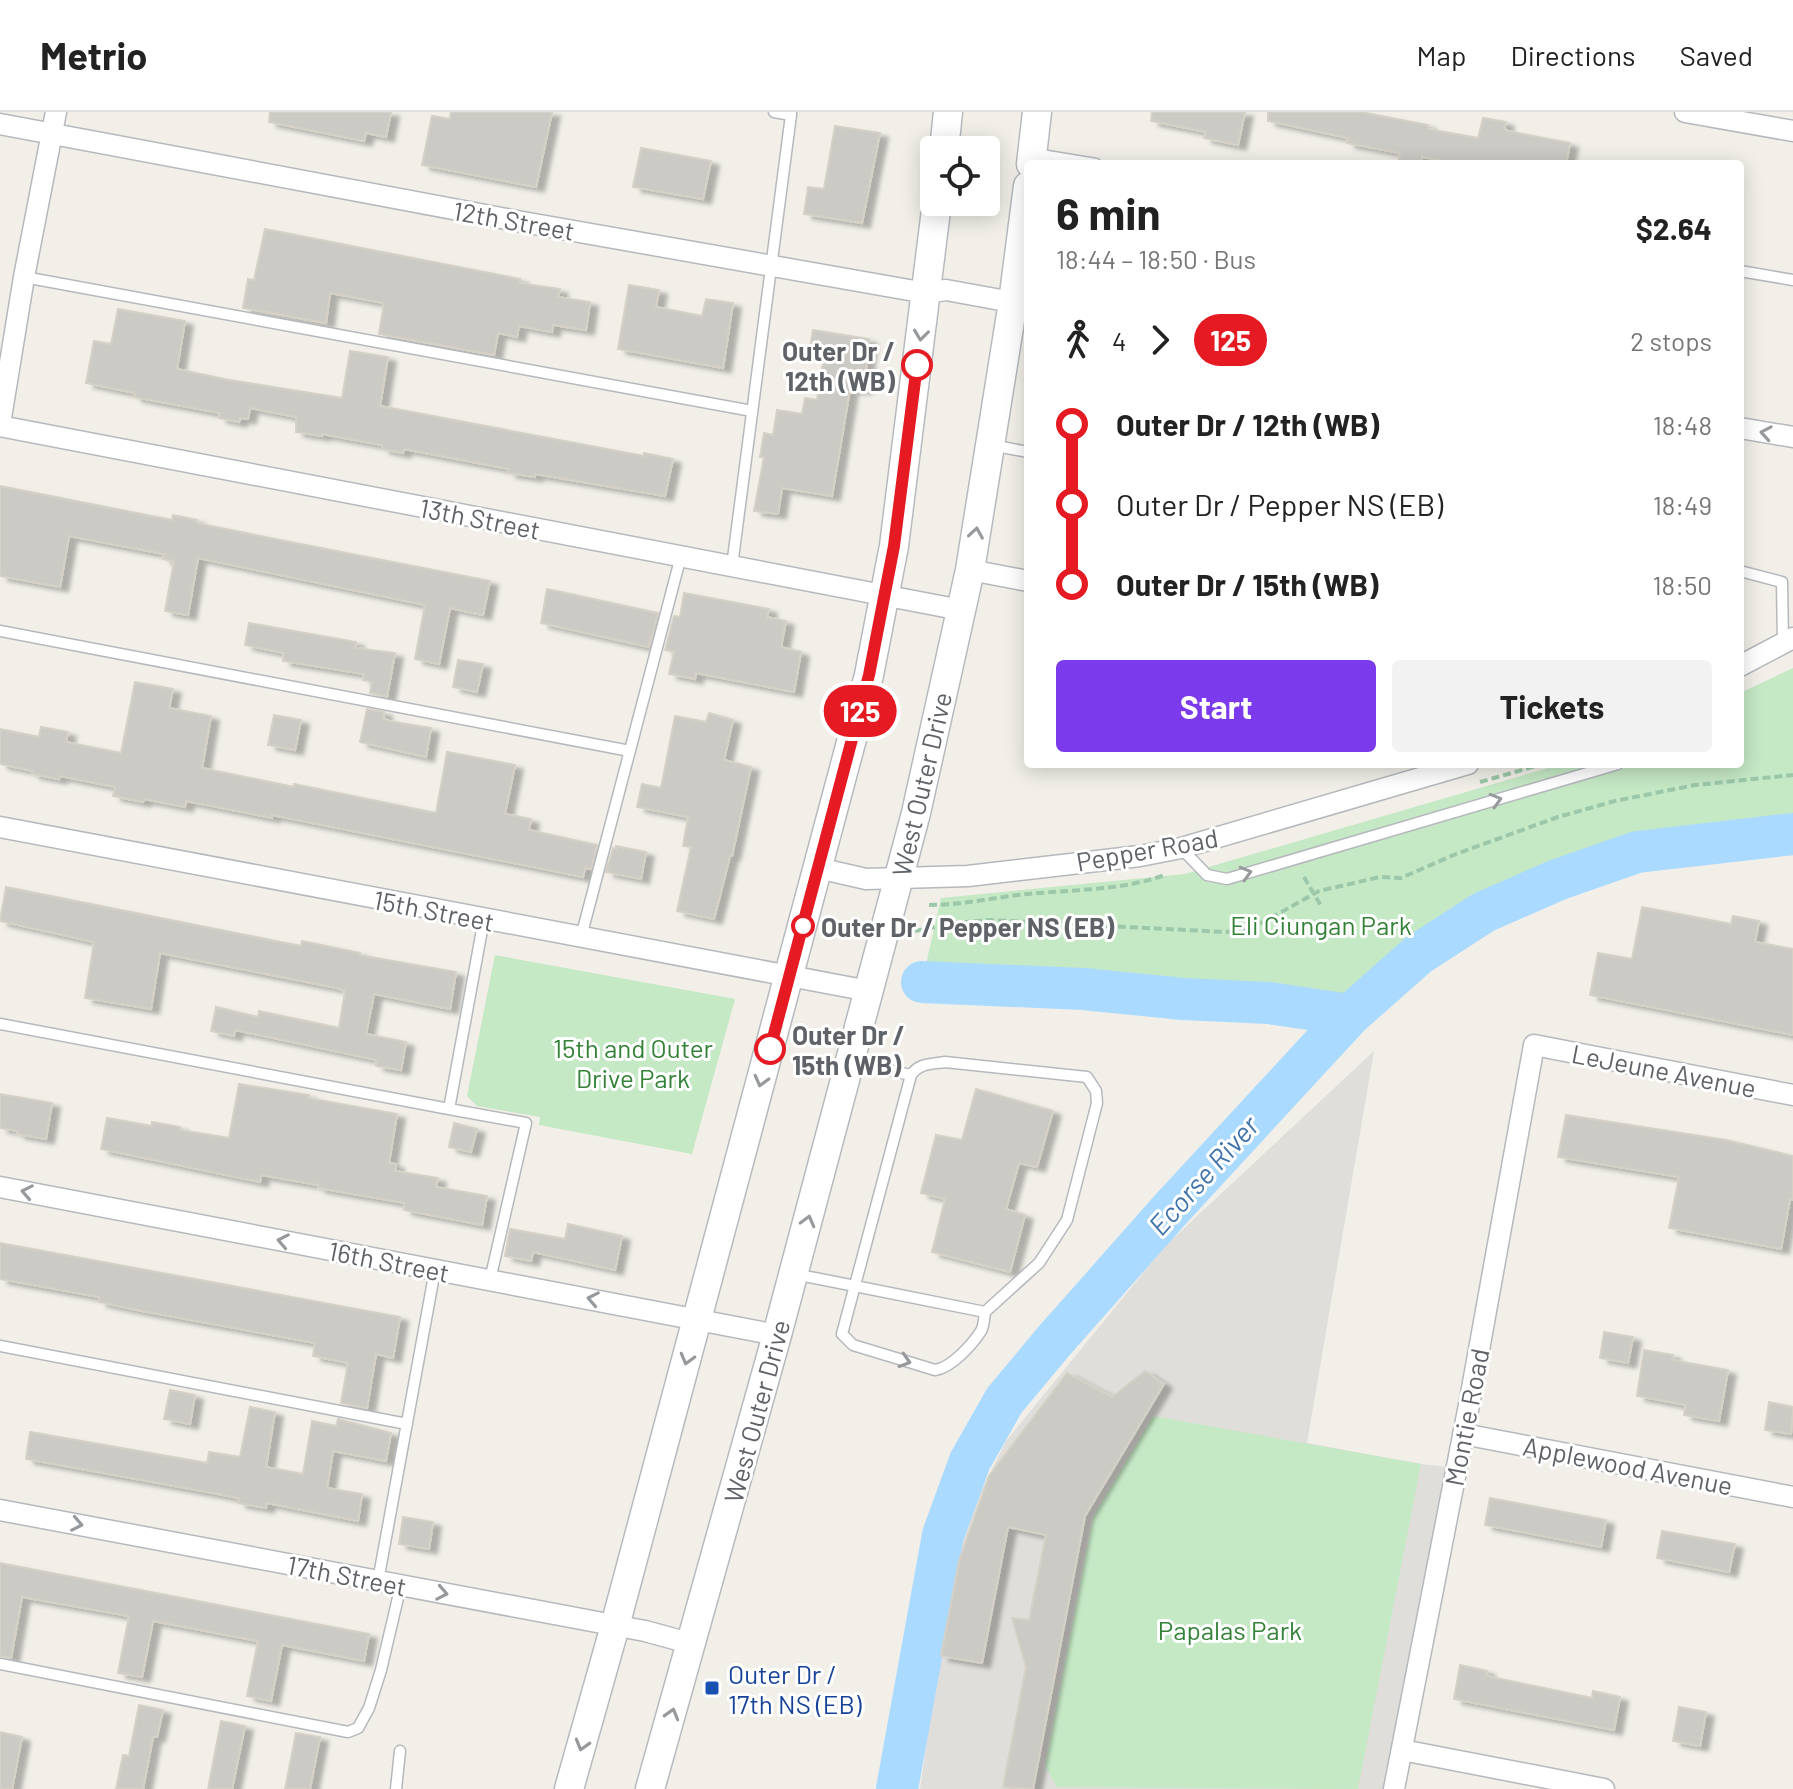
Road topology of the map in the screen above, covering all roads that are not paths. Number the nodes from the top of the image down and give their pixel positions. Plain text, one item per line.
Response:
1 (56, 112) edge
2 (774, 112) edge
3 (948, 112) edge
4 (1037, 112) edge
5 (1685, 112) edge
6 (791, 114) edge
7 (1729, 116) edge
8 (0, 124) edge
9 (1793, 131) edge
10 (52, 134) junction
11 (945, 136) edge
12 (1031, 159) edge
13 (935, 216) edge
14 (1024, 253) edge
15 (771, 265) junction
16 (1744, 272) edge
17 (24, 277) junction
18 (1793, 280) edge
19 (926, 293) junction
20 (1021, 304) edge
21 (752, 411) junction
22 (0, 425) edge
23 (1744, 429) edge
24 (1793, 437) edge
25 (990, 445) junction
26 (1024, 451) edge
27 (681, 556) junction
28 (732, 566) junction
29 (970, 570) junction
30 (1744, 572) edge
31 (1024, 580) edge
32 (885, 596) junction
33 (961, 610) junction
34 (0, 631) edge
35 (1788, 641) edge
36 (1744, 664) edge
37 (630, 751) junction
38 (1454, 768) edge
39 (1604, 768) edge
40 (0, 827) edge
41 (1181, 848) junction
42 (818, 868) junction
43 (899, 878) junction
44 (484, 919) junction
45 (581, 937) junction
46 (789, 976) junction
47 (869, 991) junction
48 (0, 1024) edge
49 (1534, 1045) joint
50 (850, 1062) junction
51 (911, 1075) junction
52 (1793, 1095) edge
53 (449, 1109) junction
54 (0, 1187) edge
55 (435, 1270) junction
56 (794, 1274) junction
57 (490, 1280) junction
58 (853, 1286) junction
59 (985, 1312) junction
60 (697, 1319) junction
61 (777, 1335) junction
62 (0, 1346) edge
63 (407, 1424) junction
64 (1463, 1434) junction
65 (1793, 1497) edge
66 (0, 1510) edge
67 (378, 1581) junction
68 (401, 1585) junction
69 (615, 1626) junction
70 (693, 1644) junction
71 (0, 1664) edge
72 (1402, 1750) junction
73 (400, 1751) dead end
74 (396, 1789) edge
75 (569, 1789) edge
76 (650, 1789) edge
77 (1394, 1789) edge
78 (1604, 1789) edge

1 - 10 street
2 - 6 lane
3 - 11 main road
4 - 12 main road
5 - 7 street
6 - 15 lane
7 - 9 street
8 - 10 street, 12th Street
10 - 15 street, 12th Street
10 - 17 street
13 - 19 main road
14 - 20 main road, West Outer Drive
15 - 19 street, 12th Street
15 - 21 lane
16 - 18 lane
17 - 21 lane
17 - 22 street
19 - 20 street, 12th Street
19 -> 32 main road
20 - 25 main road, West Outer Drive
21 - 28 lane
22 - 27 street, 13th Street
24 -> 23 street
25 - 26 lane
29 -> 25 main road, West Outer Drive
27 - 28 street, 13th Street
27 - 37 lane
28 - 32 street, 13th Street
29 - 31 street
29 - 33 main road, West Outer Drive
30 - 35 lane
32 - 33 street, 13th Street
32 - 42 main road
33 - 43 main road, West Outer Drive
34 - 37 lane
35 - 36 street
37 - 45 lane
38 - 41 street, Pepper Road
41 -> 39 lane
40 - 44 street, 15th Street
41 - 43 street, Pepper Road
42 - 43 street, Pepper Road
42 - 46 main road
43 - 47 main road, West Outer Drive
44 - 45 street, 15th Street
44 - 53 lane
45 - 46 street, 15th Street
46 - 47 street, 15th Street
46 -> 60 main road
47 - 50 main road, West Outer Drive
48 - 53 lane
49 - 52 street, LeJeune Avenue
49 - 64 street, Montie Road
50 - 51 lane
56 -> 50 main road, West Outer Drive
51 - 58 lane
51 - 59 lane
53 - 57 lane
55 -> 54 street, 16th Street
55 - 57 street, 16th Street
55 - 63 lane
56 - 58 lane
56 - 61 main road, West Outer Drive
60 -> 57 street, 16th Street
58 - 59 lane
58 -> 59 lane
60 - 61 street, 16th Street
60 -> 69 main road
61 - 70 main road, West Outer Drive
62 - 63 lane
63 - 67 lane
64 - 65 street, Applewood Avenue
64 - 72 street, Montie Road
66 -> 67 street, 17th Street
67 - 68 street, 17th Street
68 -> 69 street, 17th Street
68 - 71 lane
69 - 70 street, 17th Street
69 -> 75 main road
76 -> 70 main road, West Outer Drive
72 - 77 street, Montie Road
72 - 78 street
73 - 74 lane

